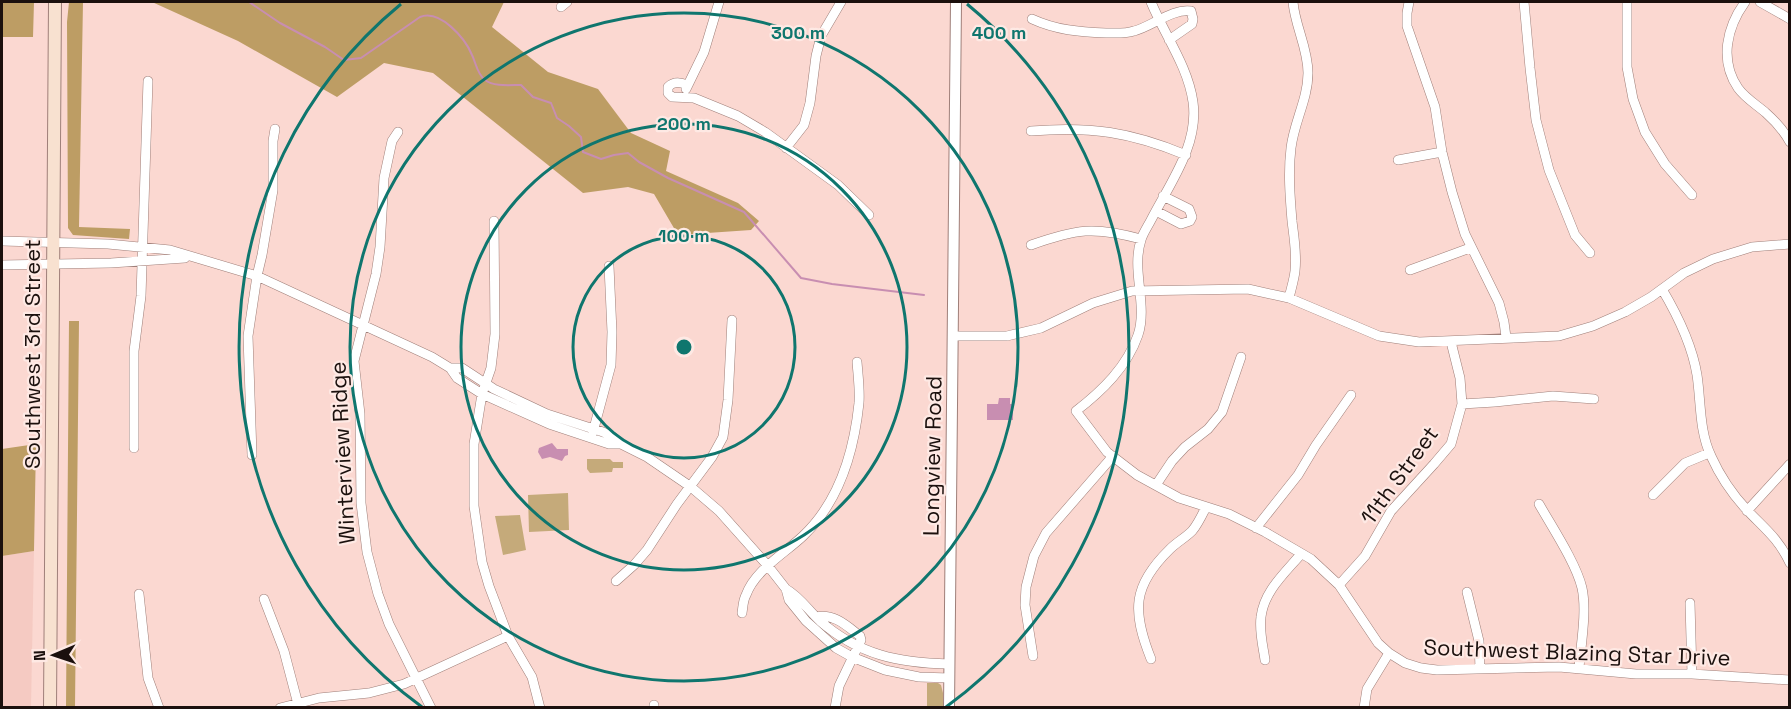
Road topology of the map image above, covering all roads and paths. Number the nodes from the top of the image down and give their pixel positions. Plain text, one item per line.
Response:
1 (55, 2) edge
2 (719, 2) edge
3 (841, 2) edge
4 (956, 2) edge
5 (1151, 2) edge
6 (1293, 2) edge
7 (1409, 2) edge
8 (1524, 2) edge
9 (1627, 2) edge
10 (1745, 2) edge
11 (1760, 2) edge
12 (1032, 19) dead end
13 (1790, 19) edge
14 (1159, 20) junction
15 (1169, 40) junction
16 (148, 81) dead end
17 (687, 85) junction
18 (694, 98) junction
19 (275, 129) dead end
20 (1031, 131) dead end
21 (398, 132) dead end
22 (1790, 142) edge
23 (786, 148) junction
24 (1442, 152) junction
25 (1186, 154) junction
26 (1398, 160) dead end
27 (1692, 195) dead end
28 (1163, 196) junction
29 (1156, 211) junction
30 (870, 215) dead end
31 (494, 221) dead end
32 (1141, 239) junction
33 (2, 241) edge
34 (54, 244) junction
35 (1790, 244) edge
36 (1031, 245) dead end
37 (143, 248) junction
38 (1470, 248) junction
39 (1590, 253) dead end
40 (190, 258) junction
41 (142, 260) junction
42 (53, 264) junction
43 (2, 265) edge
44 (609, 266) dead end
45 (1410, 270) dead end
46 (257, 276) junction
47 (1662, 289) junction
48 (1139, 291) junction
49 (1288, 298) junction
50 (732, 320) dead end
51 (363, 324) junction
52 (953, 336) junction
53 (1506, 337) junction
54 (1451, 342) junction
55 (1241, 357) dead end
56 (857, 362) dead end
57 (450, 368) junction
58 (486, 384) junction
59 (482, 394) junction
60 (1351, 395) dead end
61 (1594, 399) dead end
62 (1462, 404) junction
63 (593, 433) junction
64 (134, 448) dead end
65 (1709, 453) junction
66 (252, 455) dead end
67 (1113, 456) junction
68 (1790, 464) edge
69 (1156, 485) junction
70 (691, 487) junction
71 (1653, 495) dead end
72 (1539, 504) dead end
73 (1206, 507) junction
74 (1747, 511) junction
75 (1256, 528) junction
76 (1301, 554) junction
77 (1790, 563) edge
78 (768, 566) junction
79 (616, 581) dead end
80 (1339, 585) junction
81 (786, 589) junction
82 (1467, 592) dead end
83 (139, 594) dead end
84 (264, 599) dead end
85 (1690, 603) dead end
86 (742, 613) dead end
87 (508, 636) junction
88 (858, 647) junction
89 (1389, 653) junction
90 (1033, 656) dead end
91 (852, 657) junction
92 (1151, 659) dead end
93 (1265, 660) dead end
94 (949, 664) junction
95 (1579, 668) junction
96 (1480, 669) junction
97 (1692, 674) junction
98 (949, 678) junction
99 (417, 679) junction
100 (1790, 680) edge
101 (298, 705) edge
102 (50, 708) edge
103 (159, 708) edge
104 (280, 708) edge
105 (431, 708) edge
106 (540, 708) edge
107 (835, 708) edge
108 (949, 708) edge
109 (1364, 708) edge

1 - 34 main road, Southwest 3rd Street
2 - 17 street
3 - 23 street
4 - 52 street, Longview Road
5 - 14 street
6 - 49 street
7 - 24 street
8 - 39 street
9 - 27 street
10 - 22 street
11 - 13 street
12 - 14 street
14 - 15 street
14 - 15 street
15 - 25 street
16 - 37 street
17 - 18 street
17 - 18 street
18 - 23 street
19 - 46 street
20 - 25 street
21 - 51 street, Winterview Ridge
23 - 30 street
24 - 26 street
24 - 38 street
25 - 28 street
28 - 29 street
28 - 29 street
29 - 32 street
31 - 58 street
32 - 36 street
32 - 48 street
33 - 34 street
34 - 37 street
34 - 42 main road, Southwest 3rd Street
35 - 47 street
37 - 40 street
37 - 41 street
38 - 45 street
38 - 53 street
40 - 41 street
40 - 46 street
41 - 42 street
41 - 64 street
42 - 43 street
42 - 102 main road, Southwest 3rd Street
44 - 63 street
46 - 51 street
46 - 66 street
47 - 53 street
47 - 65 street
48 - 49 street
48 - 52 street
48 - 67 street, Southwest Blazing Star Drive
49 - 54 street
50 - 70 street
51 - 57 street
51 - 99 street, Winterview Ridge
52 - 94 street, Longview Road
53 - 54 street
54 - 62 street, 11th Street
55 - 69 street
56 - 78 street
57 - 58 street
57 - 59 street
58 - 59 street
58 - 63 street
59 - 63 street
59 - 87 street
60 - 75 street
61 - 62 street
62 - 80 street, 11th Street
63 - 70 street
65 - 71 street
65 - 74 street
67 - 69 street, Southwest Blazing Star Drive
67 - 90 street
68 - 74 street
69 - 73 street, Southwest Blazing Star Drive
70 - 78 street
70 - 79 street
72 - 95 street
73 - 75 street, Southwest Blazing Star Drive
73 - 92 street
74 - 77 street
75 - 76 street, Southwest Blazing Star Drive
76 - 80 street, Southwest Blazing Star Drive
76 - 93 street
78 - 81 street
78 - 86 street
80 - 89 street, Southwest Blazing Star Drive
81 - 88 street
81 - 91 street
82 - 96 street
83 - 103 street
84 - 101 street
85 - 97 street
87 - 99 street
87 - 106 street
88 - 91 street
88 - 94 street
89 - 96 street, Southwest Blazing Star Drive
89 - 109 street
91 - 98 street
91 - 107 street
94 - 98 street, Longview Road
95 - 96 street, Southwest Blazing Star Drive
95 - 97 street, Southwest Blazing Star Drive
97 - 100 street, Southwest Blazing Star Drive
98 - 108 street, Longview Road
99 - 101 street
99 - 105 street, Winterview Ridge
101 - 104 street

